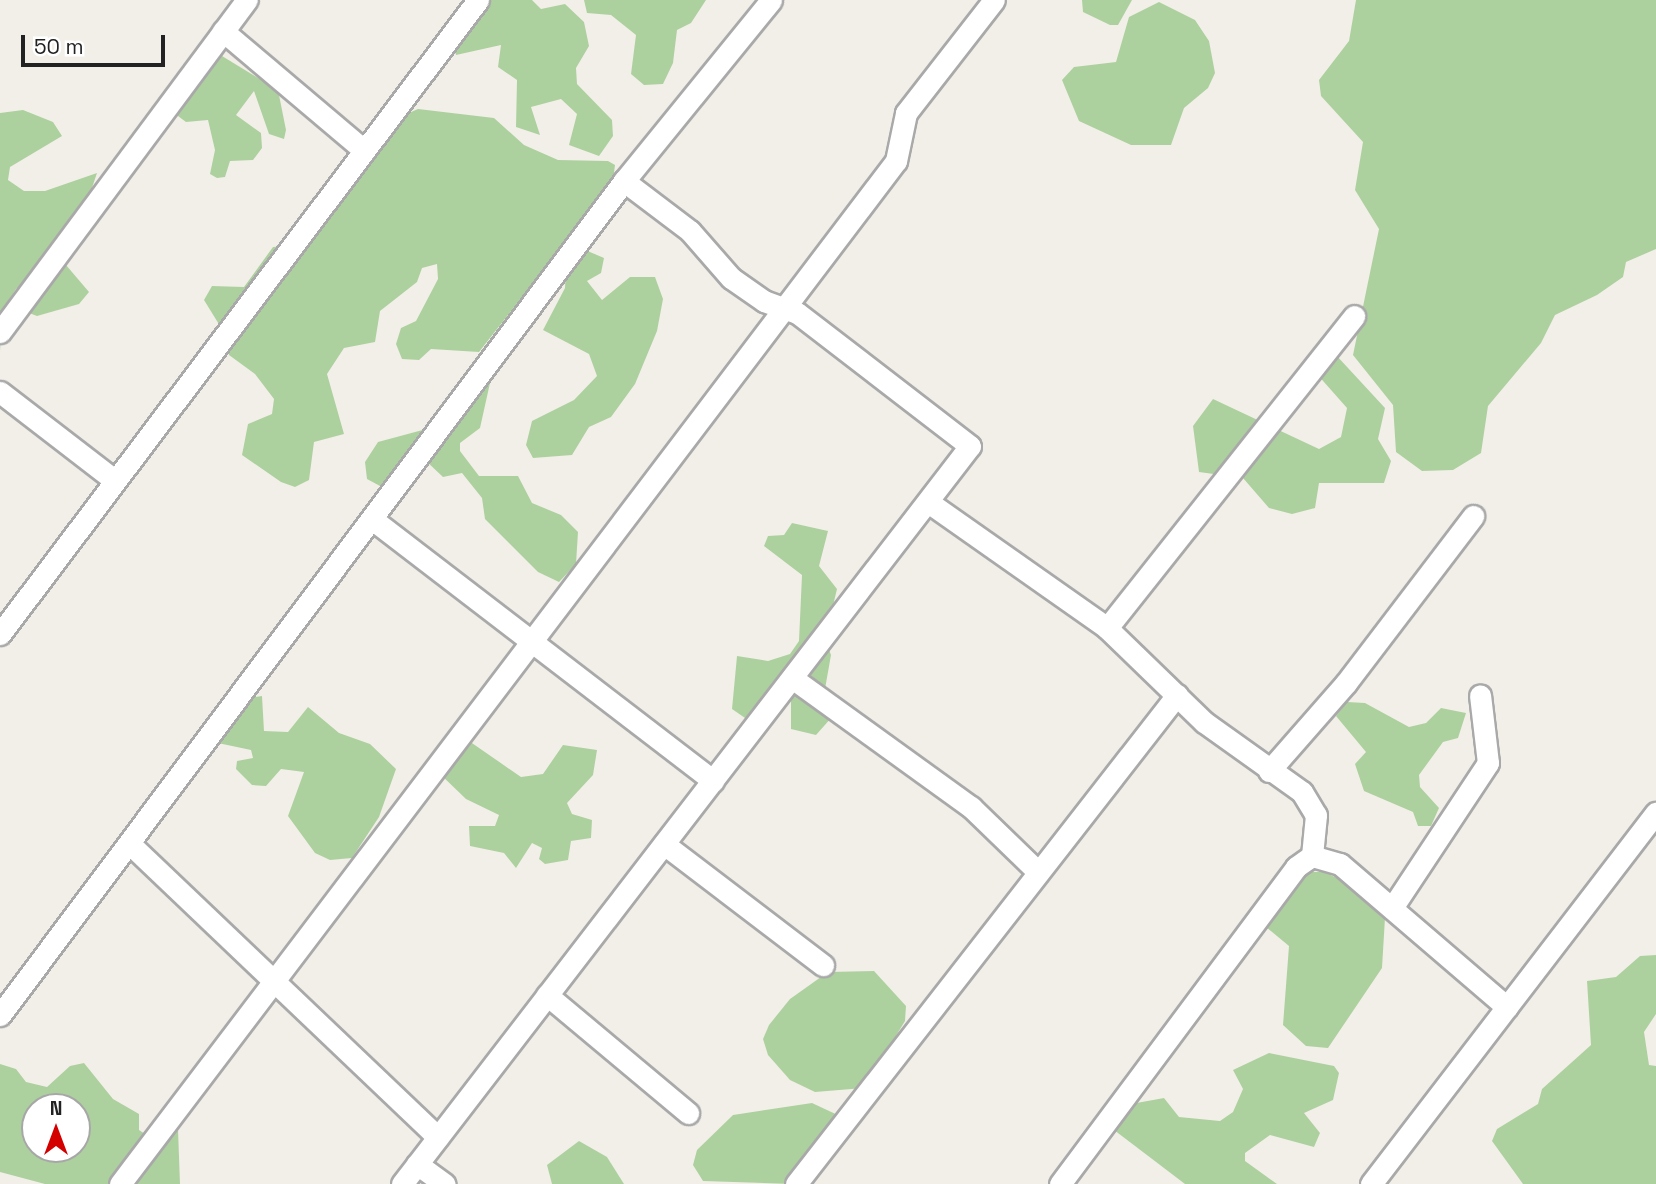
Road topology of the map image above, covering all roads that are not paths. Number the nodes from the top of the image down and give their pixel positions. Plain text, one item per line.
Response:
1 (247, 0) edge
2 (478, 0) edge
3 (771, 0) edge
4 (994, 0) edge
5 (223, 31) junction
6 (364, 150) junction
7 (624, 181) junction
8 (781, 308) junction
9 (1354, 316) dead end
10 (0, 332) edge
11 (0, 392) edge
12 (113, 479) junction
13 (928, 502) junction
14 (1473, 516) dead end
15 (372, 519) junction
16 (1107, 628) junction
17 (0, 634) edge
18 (528, 641) junction
19 (792, 678) junction
20 (1177, 695) junction
21 (1480, 695) dead end
22 (1269, 771) junction
23 (713, 781) junction
24 (1656, 813) edge
25 (130, 844) junction
26 (664, 845) junction
27 (1312, 856) junction
28 (1038, 872) junction
29 (1392, 908) junction
30 (822, 965) dead end
31 (273, 975) junction
32 (547, 995) junction
33 (1507, 1007) junction
34 (0, 1015) edge
35 (688, 1113) dead end
36 (438, 1137) junction
37 (417, 1164) junction
38 (120, 1184) edge
39 (402, 1184) edge
40 (445, 1184) edge
41 (796, 1184) edge
42 (1061, 1184) edge
43 (1371, 1184) edge

1 - 5 street
2 - 6 street
3 - 7 street
4 - 8 street
5 - 6 street
5 - 10 street
6 - 12 street
7 - 8 street
7 - 15 street
8 - 13 street
8 - 18 street
9 - 16 street
11 - 12 street
12 - 17 street
13 - 16 street
13 - 19 street
14 - 22 street
15 - 18 street
15 - 25 street
16 - 20 street
18 - 23 street
18 - 31 street
19 - 23 street
19 - 28 street
20 - 22 street
20 - 28 street
21 - 29 street
22 - 27 street
23 - 26 street
24 - 33 street
25 - 31 street
25 - 34 street
26 - 30 street
26 - 32 street
27 - 29 street
27 - 42 street
28 - 41 street
29 - 33 street
31 - 36 street
31 - 38 street
32 - 35 street
32 - 36 street
33 - 43 street
36 - 37 street
37 - 39 street
37 - 40 street

